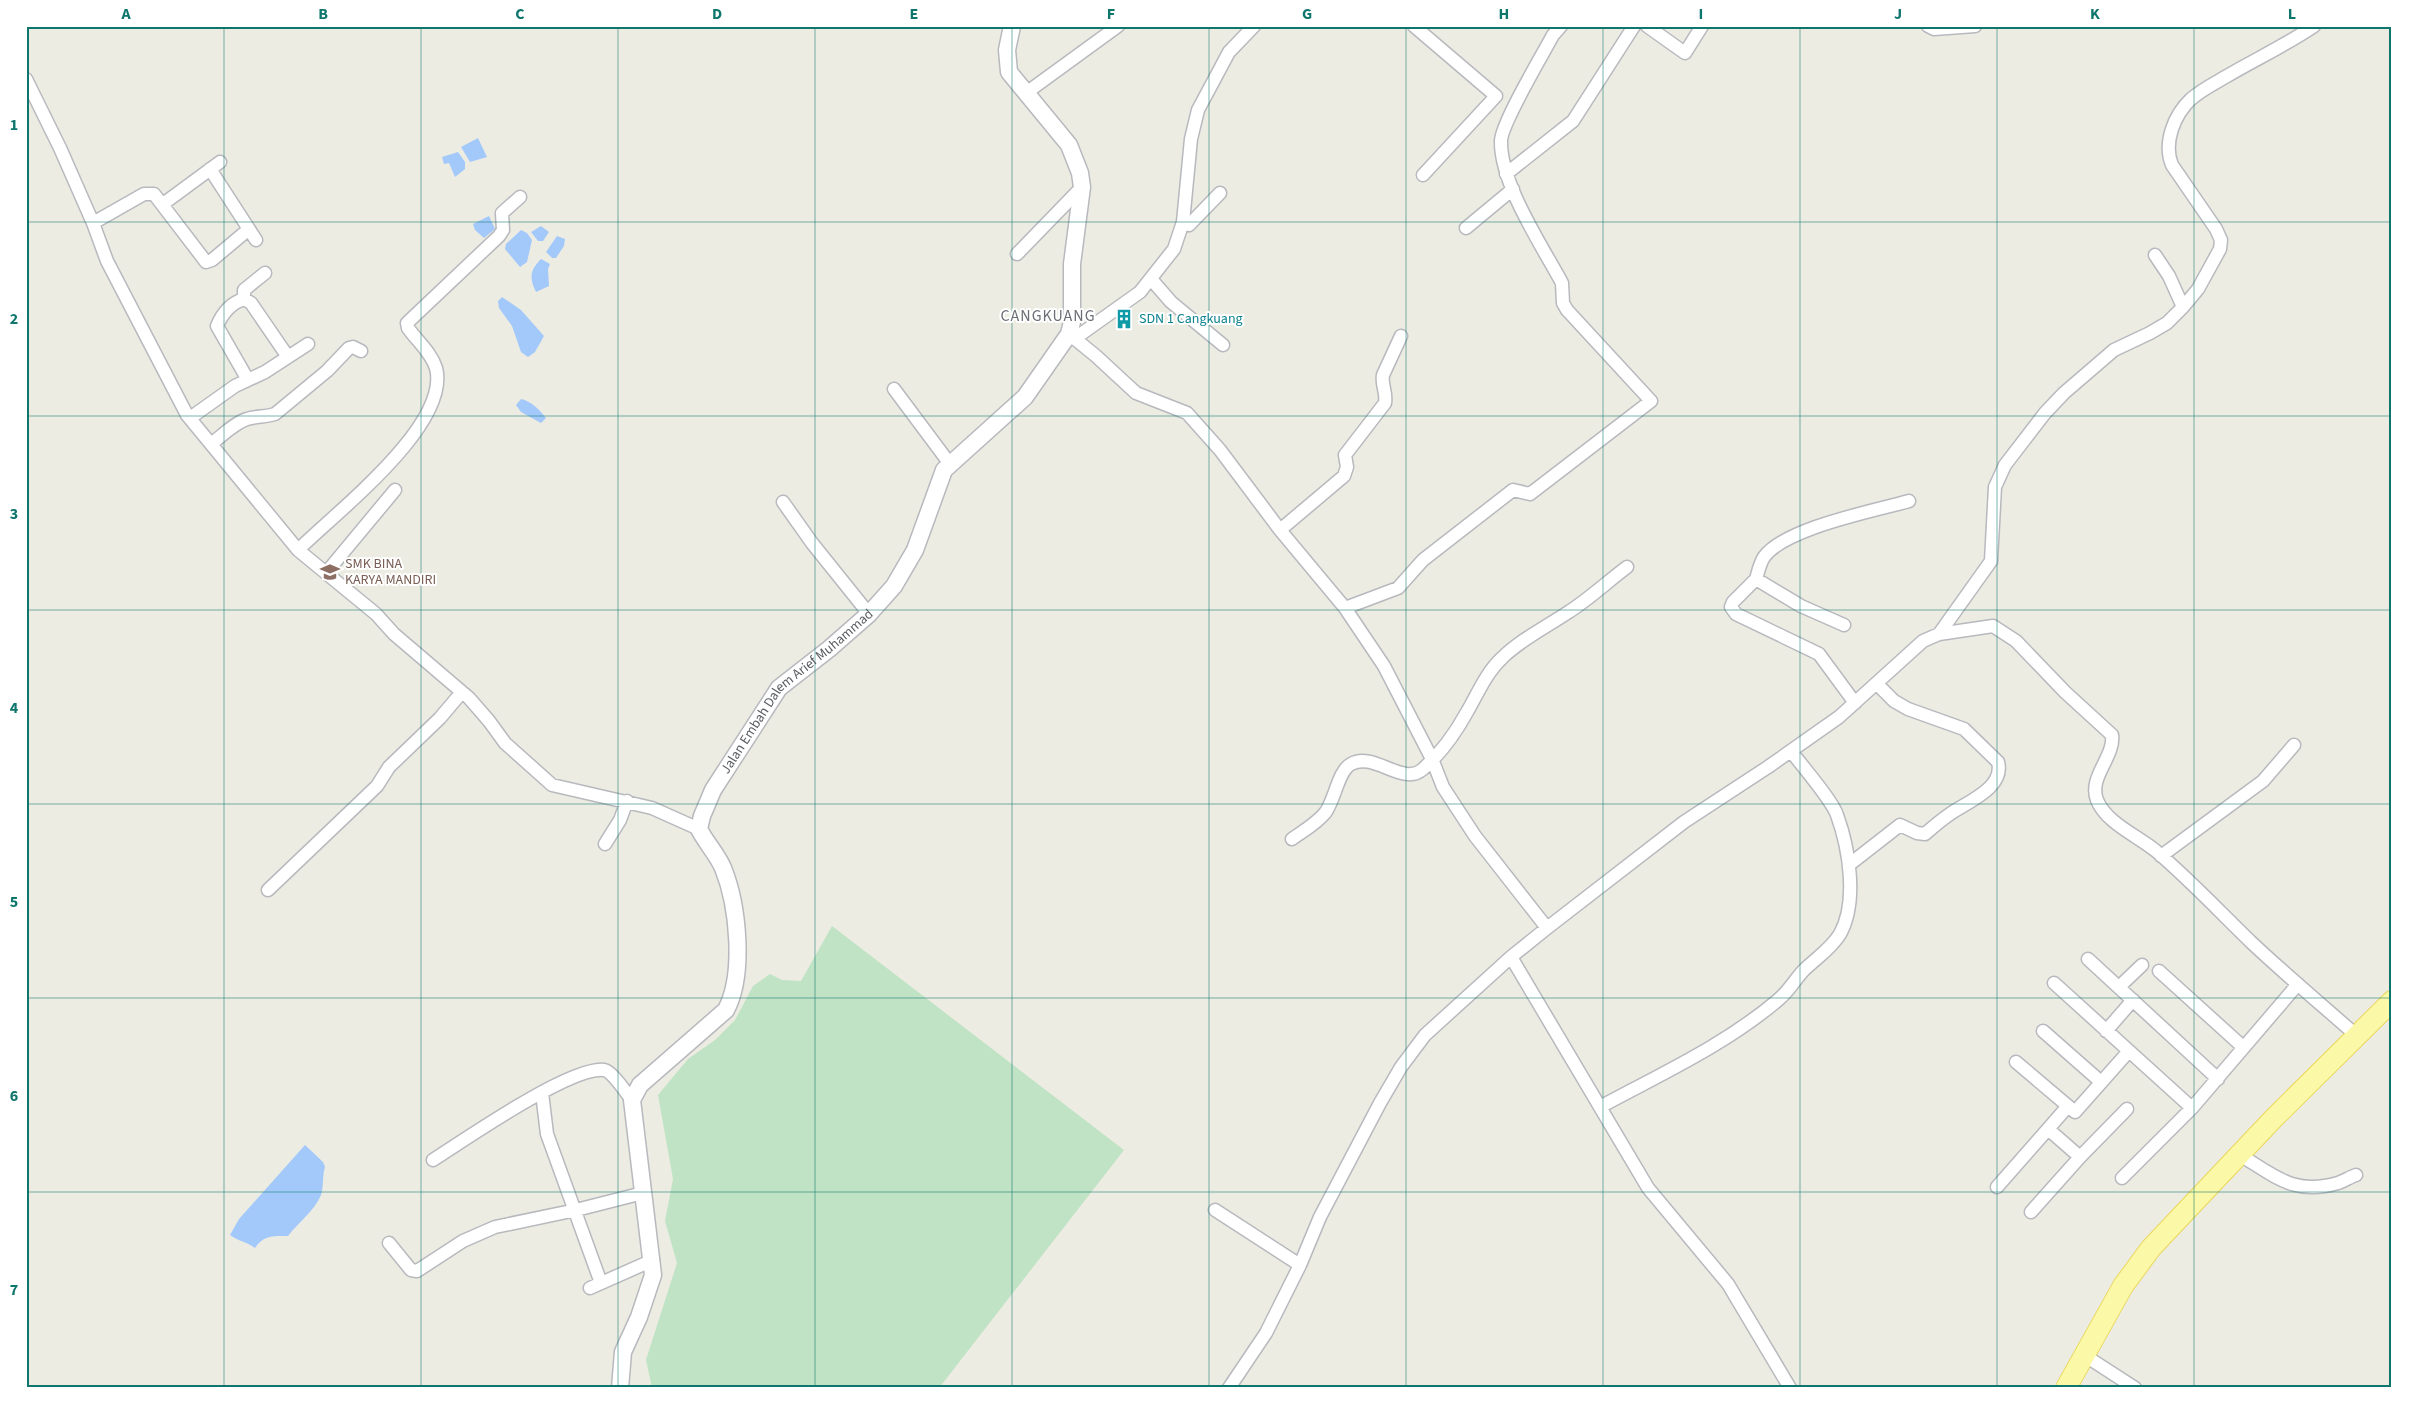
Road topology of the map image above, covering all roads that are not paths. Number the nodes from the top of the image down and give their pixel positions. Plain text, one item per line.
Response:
1 (1012, 26) edge
2 (1118, 26) edge
3 (1254, 26) edge
4 (1414, 26) edge
5 (1560, 26) edge
6 (1634, 26) edge
7 (1647, 26) edge
8 (1702, 26) edge
9 (1928, 26) edge
10 (1975, 26) edge
11 (2314, 26) edge
12 (26, 79) edge
13 (1026, 93) junction
14 (1506, 174) junction
15 (1423, 175) dead end
16 (1082, 187) junction
17 (1513, 189) junction
18 (1220, 193) dead end
19 (520, 197) dead end
20 (163, 204) junction
21 (1183, 222) junction
22 (93, 223) junction
23 (1466, 228) dead end
24 (1017, 254) dead end
25 (2154, 255) dead end
26 (265, 274) dead end
27 (1151, 279) junction
28 (244, 300) junction
29 (2184, 307) junction
30 (1072, 336) junction
31 (1402, 336) dead end
32 (308, 344) dead end
33 (1223, 344) dead end
34 (361, 351) dead end
35 (288, 357) junction
36 (248, 380) junction
37 (894, 390) dead end
38 (190, 418) junction
39 (211, 444) junction
40 (950, 464) junction
41 (395, 490) dead end
42 (1909, 501) dead end
43 (783, 502) dead end
44 (1280, 530) junction
45 (298, 550) junction
46 (1627, 567) dead end
47 (326, 573) junction
48 (1756, 579) junction
49 (1345, 608) junction
50 (868, 614) junction
51 (1844, 625) dead end
52 (1939, 634) junction
53 (1877, 684) junction
54 (462, 692) junction
55 (1855, 703) junction
56 (2294, 745) dead end
57 (1791, 751) junction
58 (1432, 759) junction
59 (627, 801) junction
60 (699, 829) junction
61 (1292, 839) dead end
62 (605, 844) dead end
63 (2161, 856) junction
64 (1850, 864) junction
65 (268, 890) dead end
66 (1547, 928) junction
67 (1511, 957) junction
68 (2088, 959) dead end
69 (2142, 965) dead end
70 (2159, 971) dead end
71 (2054, 983) dead end
72 (2298, 984) junction
73 (2119, 987) junction
74 (2133, 1000) junction
75 (2392, 1001) edge
76 (2043, 1031) dead end
77 (2106, 1031) junction
78 (2357, 1036) junction
79 (2243, 1047) junction
80 (2129, 1051) junction
81 (2016, 1062) dead end
82 (2218, 1079) junction
83 (2101, 1082) junction
84 (542, 1094) junction
85 (632, 1100) junction
86 (2068, 1106) junction
87 (1600, 1107) junction
88 (2192, 1108) junction
89 (2127, 1109) dead end
90 (2048, 1129) junction
91 (2240, 1155) junction
92 (2080, 1157) junction
93 (433, 1160) dead end
94 (2356, 1175) dead end
95 (2122, 1178) dead end
96 (1997, 1187) dead end
97 (643, 1193) junction
98 (576, 1210) junction
99 (1215, 1210) dead end
100 (2031, 1212) dead end
101 (389, 1243) dead end
102 (653, 1260) junction
103 (1300, 1265) junction
104 (2084, 1356) junction
105 (620, 1388) edge
106 (1230, 1388) edge
107 (1790, 1388) edge
108 (2066, 1388) edge
109 (2135, 1388) edge

1 - 13 street, Jalan Embah Dalem Arief Muhammad
2 - 13 street
3 - 21 street
4 - 15 street
5 - 14 street
6 - 14 street
7 - 8 street
9 - 10 street
11 - 29 street
12 - 22 street
13 - 16 street, Jalan Embah Dalem Arief Muhammad
14 - 17 street
16 - 24 street
16 - 30 street, Jalan Embah Dalem Arief Muhammad
17 - 23 street
17 - 49 street
18 - 21 street
19 - 45 street
20 - 20 street
20 - 22 street
21 - 27 street
22 - 38 street
25 - 29 street
26 - 28 street
27 - 30 street
27 - 33 street
28 - 35 street
28 - 36 street
29 - 52 street
30 - 40 street, Jalan Embah Dalem Arief Muhammad
30 - 44 street
31 - 44 street
32 - 35 street
34 - 39 street
35 - 36 street
36 - 38 street
37 - 40 street
38 - 39 street
39 - 45 street
40 - 50 street, Jalan Embah Dalem Arief Muhammad
41 - 47 street
42 - 48 street
43 - 50 street
44 - 49 street
45 - 47 street
46 - 58 street
47 - 54 street
48 - 51 street
48 - 55 street
49 - 58 street
50 - 60 street, Jalan Embah Dalem Arief Muhammad
52 - 53 street
52 - 63 street
53 - 55 street
53 - 64 street
54 - 59 street
54 - 65 street
55 - 57 street
56 - 63 street
57 - 64 street
57 - 66 street
58 - 61 street
58 - 66 street
59 - 60 street
59 - 62 street
60 - 85 street
63 - 72 street
64 - 87 street
66 - 67 street
67 - 87 street
67 - 103 street
68 - 73 street
69 - 73 street
70 - 79 street
71 - 77 street
72 - 78 street
72 - 79 street
73 - 74 street
74 - 77 street
74 - 82 street
75 - 78 main road
76 - 83 street
77 - 80 street
78 - 91 main road
79 - 82 street
80 - 83 street
80 - 88 street
81 - 86 street
82 - 88 street
83 - 86 street
84 - 85 street
84 - 93 street
84 - 98 street
85 - 97 street
86 - 90 street
87 - 107 street
88 - 95 street
89 - 92 street
90 - 92 street
90 - 96 street
91 - 94 street
91 - 104 main road
92 - 100 street
97 - 98 street
97 - 102 street
98 - 101 street
98 - 102 street
99 - 103 street
102 - 105 street
103 - 106 street
104 - 108 main road
104 - 109 street

